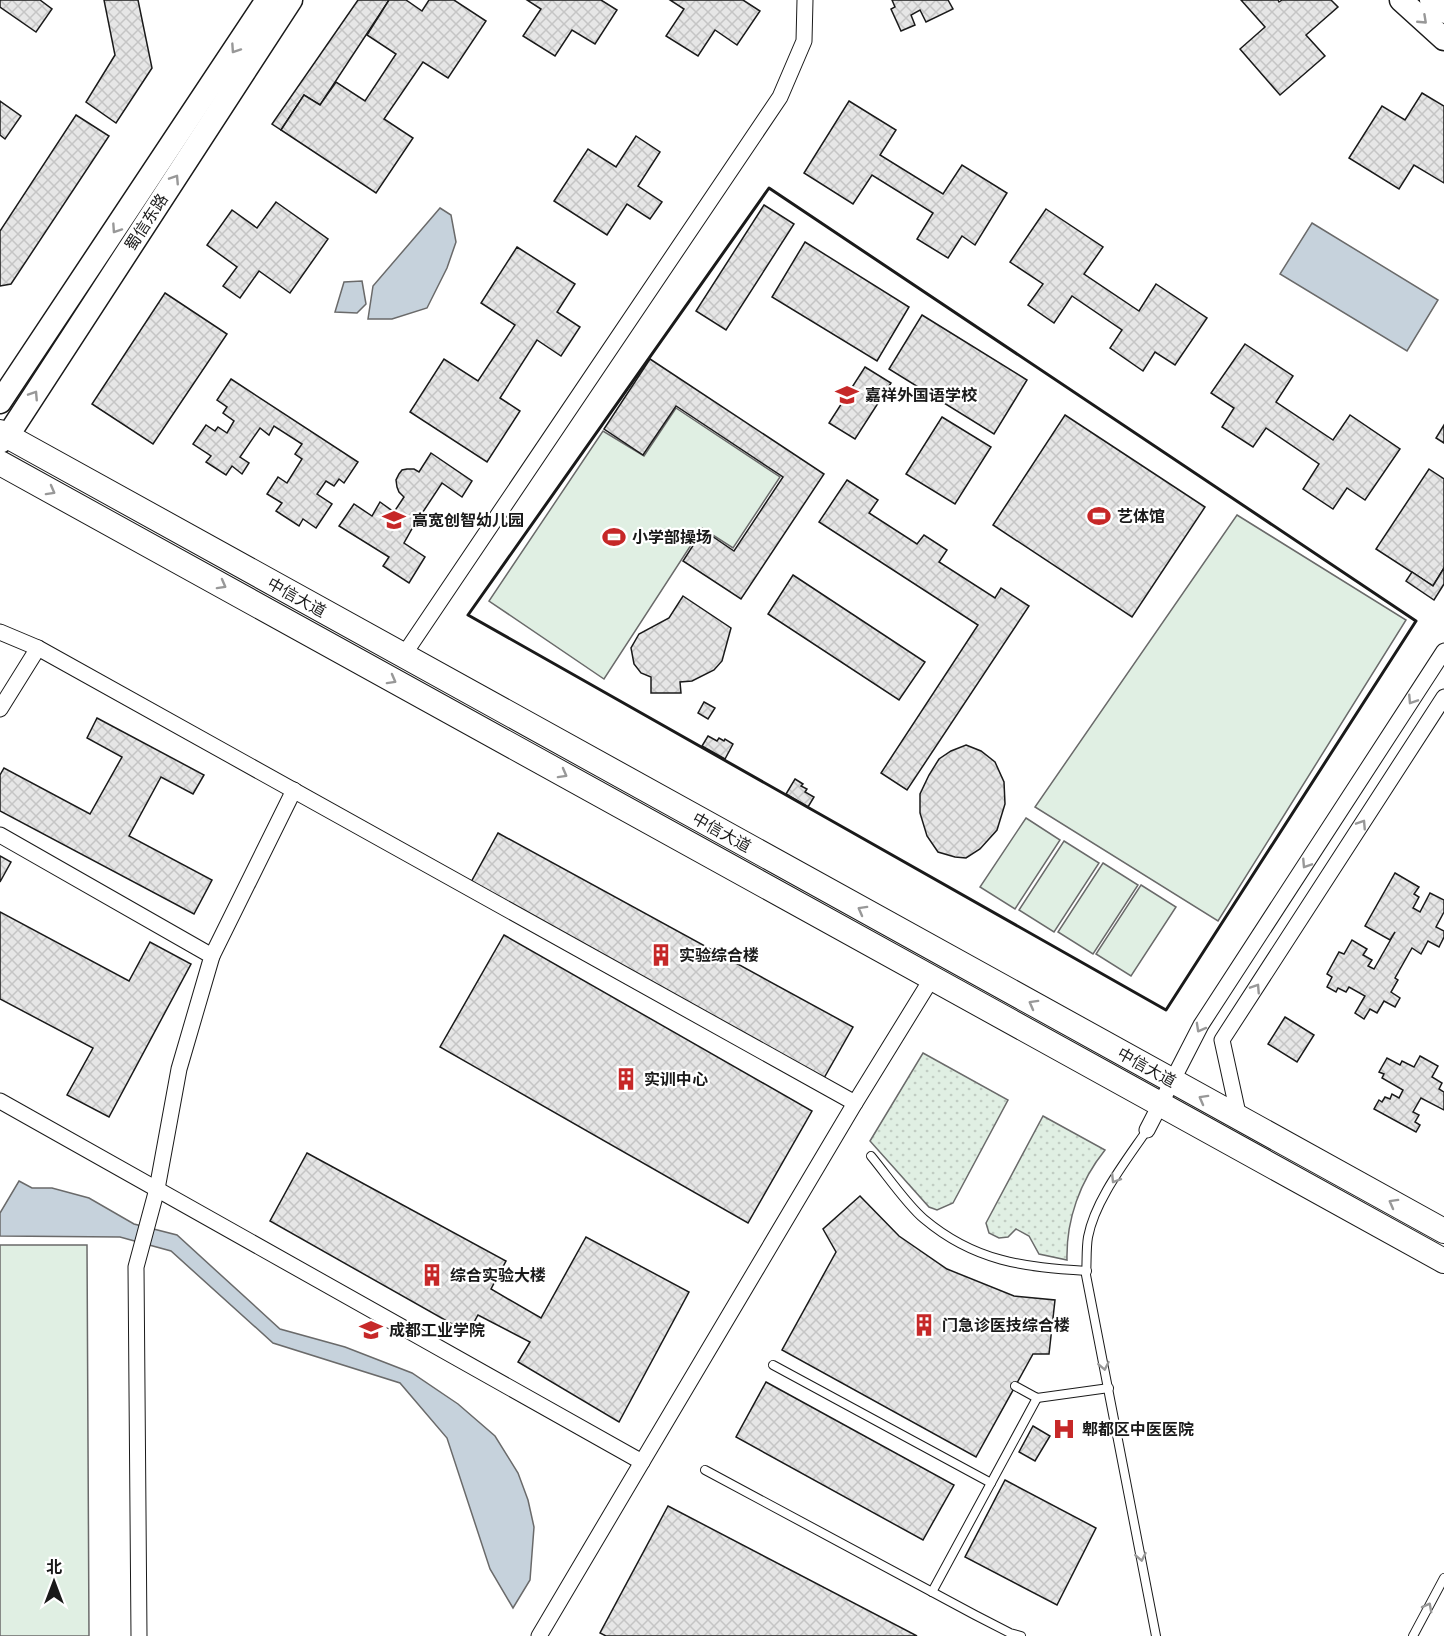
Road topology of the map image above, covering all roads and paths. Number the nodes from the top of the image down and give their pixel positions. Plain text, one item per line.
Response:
1 (267, 0) edge
2 (291, 0) edge
3 (805, 0) edge
4 (1401, 0) edge
5 (1431, 0) edge
6 (1444, 12) edge
7 (1444, 39) edge
8 (0, 402) edge
9 (2, 437) edge
10 (0, 462) edge
11 (0, 632) edge
12 (38, 648) junction
13 (1444, 651) edge
14 (403, 656) junction
15 (1444, 697) edge
16 (0, 709) edge
17 (294, 790) junction
18 (0, 835) edge
19 (212, 956) junction
20 (932, 978) junction
21 (1172, 1081) junction
22 (0, 1101) edge
23 (855, 1103) junction
24 (1161, 1104) junction
25 (1239, 1118) junction
26 (1147, 1130) joint
27 (872, 1156) dead end
28 (157, 1189) junction
29 (1444, 1231) edge
30 (1444, 1261) edge
31 (1087, 1271) junction
32 (773, 1365) dead end
33 (1015, 1386) dead end
34 (1108, 1388) junction
35 (1037, 1398) junction
36 (642, 1462) junction
37 (705, 1470) dead end
38 (991, 1483) junction
39 (1444, 1578) edge
40 (932, 1592) junction
41 (139, 1636) edge
42 (539, 1636) edge
43 (1021, 1636) edge
44 (1156, 1636) edge
45 (1413, 1636) edge

1 -> 8 main road, 蜀信东路
9 -> 2 main road, 蜀信东路
3 - 14 street
4 -> 7 main road
5 - 6 main road
9 - 14 main road, 中信大道
10 -> 20 main road, 中信大道
11 - 12 street
12 - 16 street
12 - 17 street
13 -> 21 street
21 -> 14 main road, 中信大道
25 -> 15 street
17 - 19 street
17 - 23 street
18 - 19 street
19 - 28 street
20 - 23 street
20 - 24 main road, 中信大道
21 - 24 street
25 -> 21 main road, 中信大道
22 - 28 street
23 - 36 street
24 - 26 street
24 - 30 main road, 中信大道
29 -> 25 main road, 中信大道
26 -> 31 lane
27 - 31 lane
28 - 36 street
28 - 41 street
31 -> 34 lane
32 - 38 lane
33 - 35 lane
34 - 35 lane
34 -> 44 lane
35 - 38 lane
36 - 42 street
37 - 40 lane
38 - 40 lane
45 -> 39 lane
40 - 43 lane

